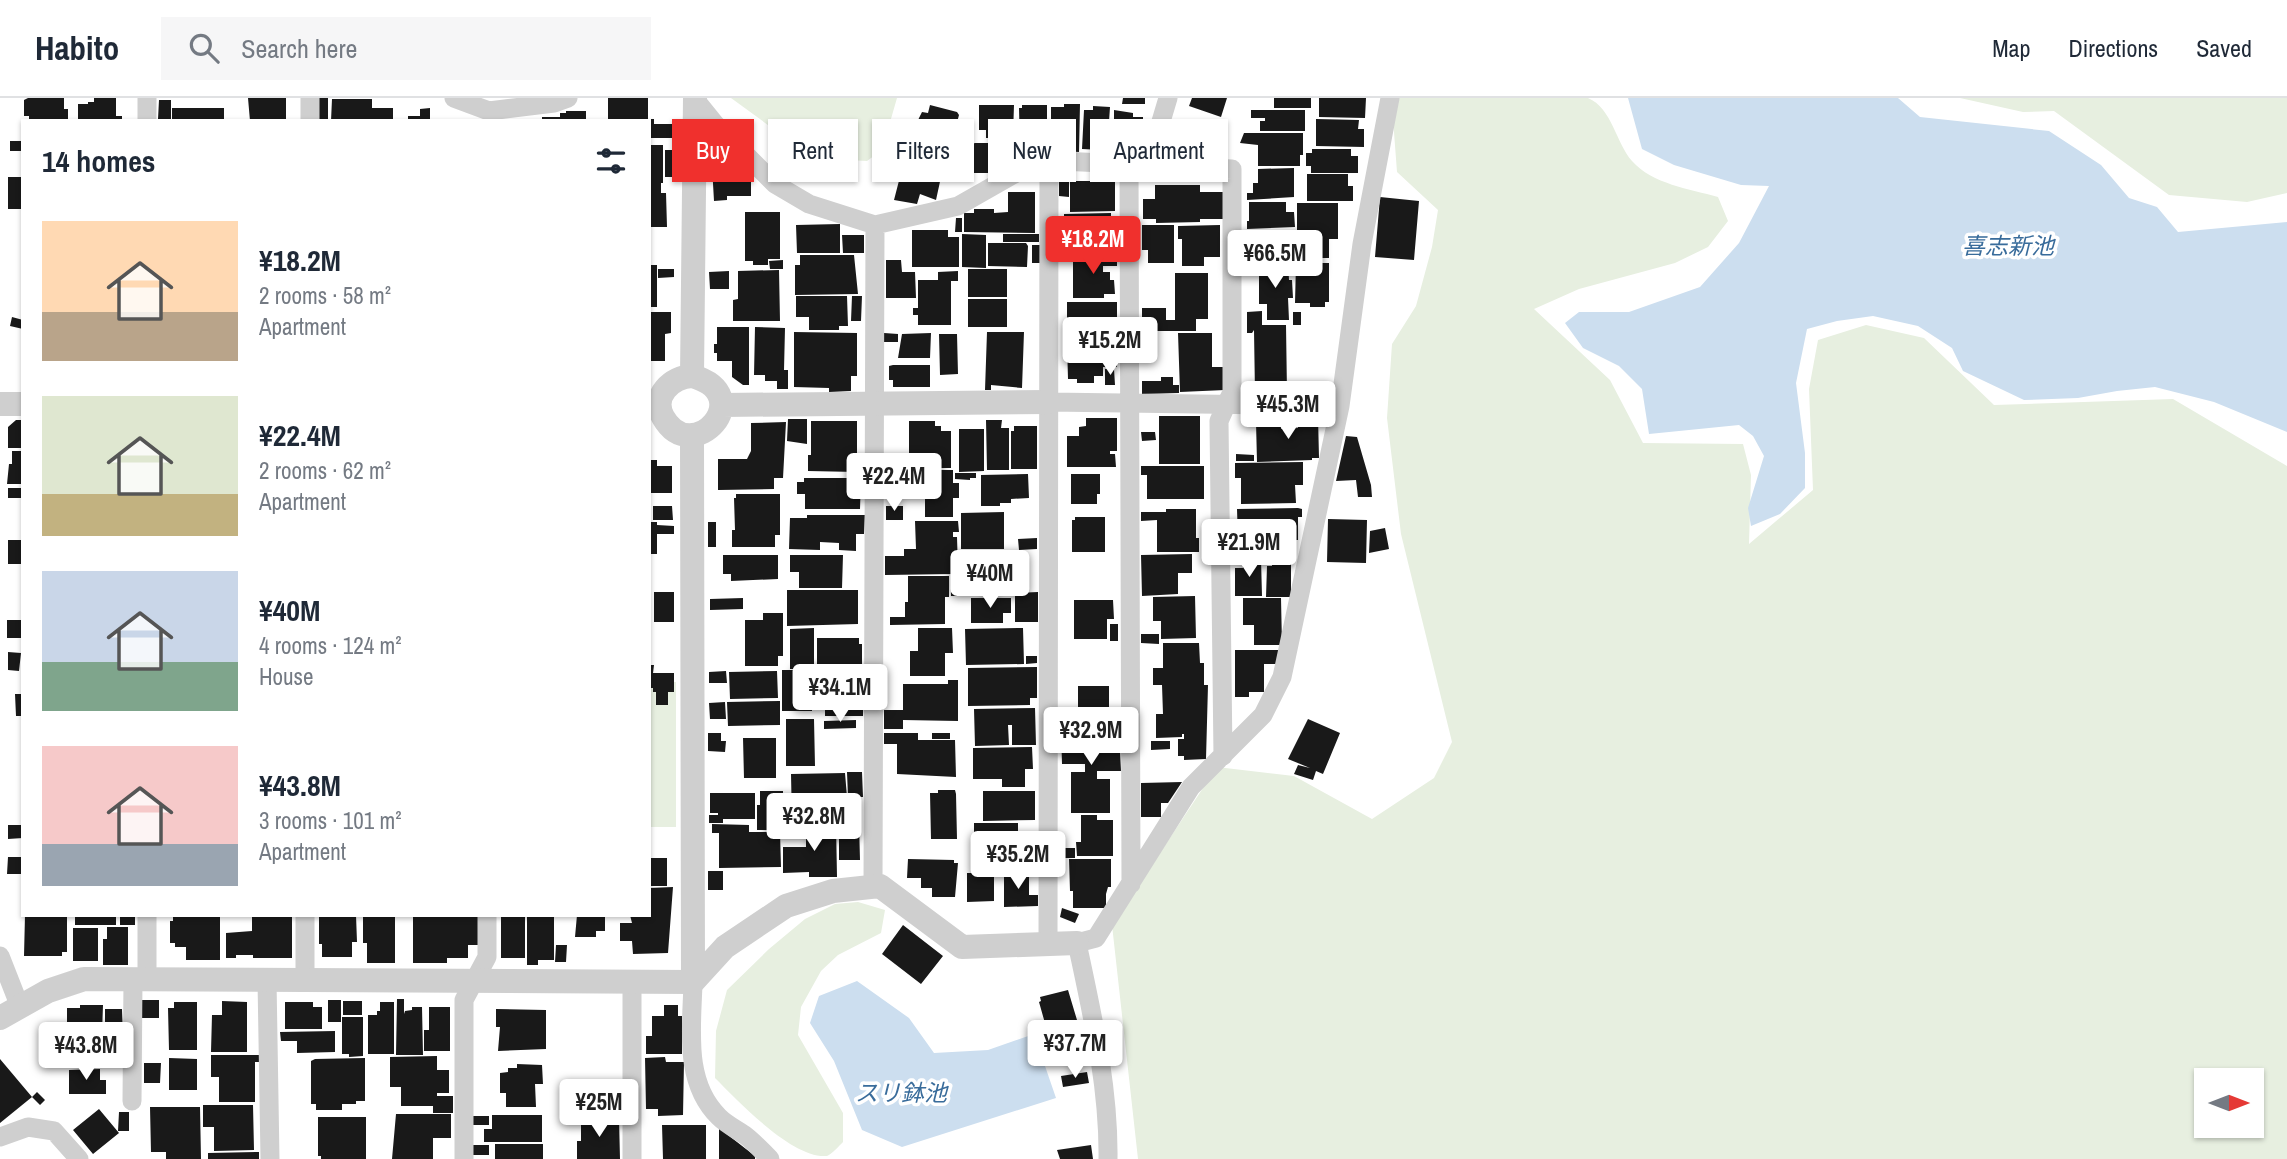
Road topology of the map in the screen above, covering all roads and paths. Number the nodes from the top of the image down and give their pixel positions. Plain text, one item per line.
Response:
1 (147, 98) edge
2 (310, 98) edge
3 (454, 98) edge
4 (568, 98) edge
5 (694, 98) edge
6 (1168, 98) edge
7 (1390, 98) edge
8 (489, 116) edge
9 (147, 119) edge
10 (310, 119) edge
11 (1158, 119) edge
12 (1228, 169) edge
13 (1000, 182) edge
14 (1049, 182) edge
15 (1137, 182) edge
16 (875, 225) junction
17 (692, 376) junction
18 (654, 401) edge
19 (1049, 402) junction
20 (1129, 403) junction
21 (0, 404) edge
22 (21, 404) edge
23 (875, 404) junction
24 (1227, 404) junction
25 (722, 405) junction
26 (1340, 406) junction
27 (692, 436) junction
28 (1223, 756) junction
29 (1131, 884) junction
30 (873, 886) junction
31 (147, 917) edge
32 (305, 917) edge
33 (487, 917) edge
34 (1077, 943) junction
35 (1048, 944) junction
36 (0, 957) edge
37 (140, 980) junction
38 (267, 980) junction
39 (305, 981) junction
40 (474, 981) junction
41 (632, 982) junction
42 (693, 982) junction
43 (10, 1012) edge
44 (132, 1101) dead end
45 (0, 1137) edge
46 (79, 1159) edge
47 (270, 1159) edge
48 (464, 1159) edge
49 (632, 1159) edge
50 (770, 1159) edge
51 (1108, 1159) edge

1 - 9 street
2 - 10 street
3 - 8 street
4 - 8 street
5 - 16 street
5 - 17 street
6 - 11 street
7 - 26 street
12 - 24 street
13 - 16 street
14 - 19 street
15 - 20 street
16 - 23 street
17 - 18 street
17 - 25 street
18 - 27 street
19 - 20 street
19 - 23 street
19 - 35 street
20 - 24 street
20 - 29 street
21 - 22 street
23 - 25 street
23 - 30 street
24 - 26 street
24 - 28 street
25 - 27 street
26 - 28 street
27 - 42 street
28 - 29 street
29 - 34 street
30 - 35 street
30 - 42 street
31 - 37 street
32 - 39 street
33 - 40 street
34 - 35 street
34 - 51 street
36 - 43 street
37 - 38 street
37 - 43 street
37 - 44 street
38 - 39 street
38 - 47 street
39 - 40 street
40 - 41 street
40 - 48 street
41 - 42 street
41 - 49 street
42 - 50 street
45 - 46 street

